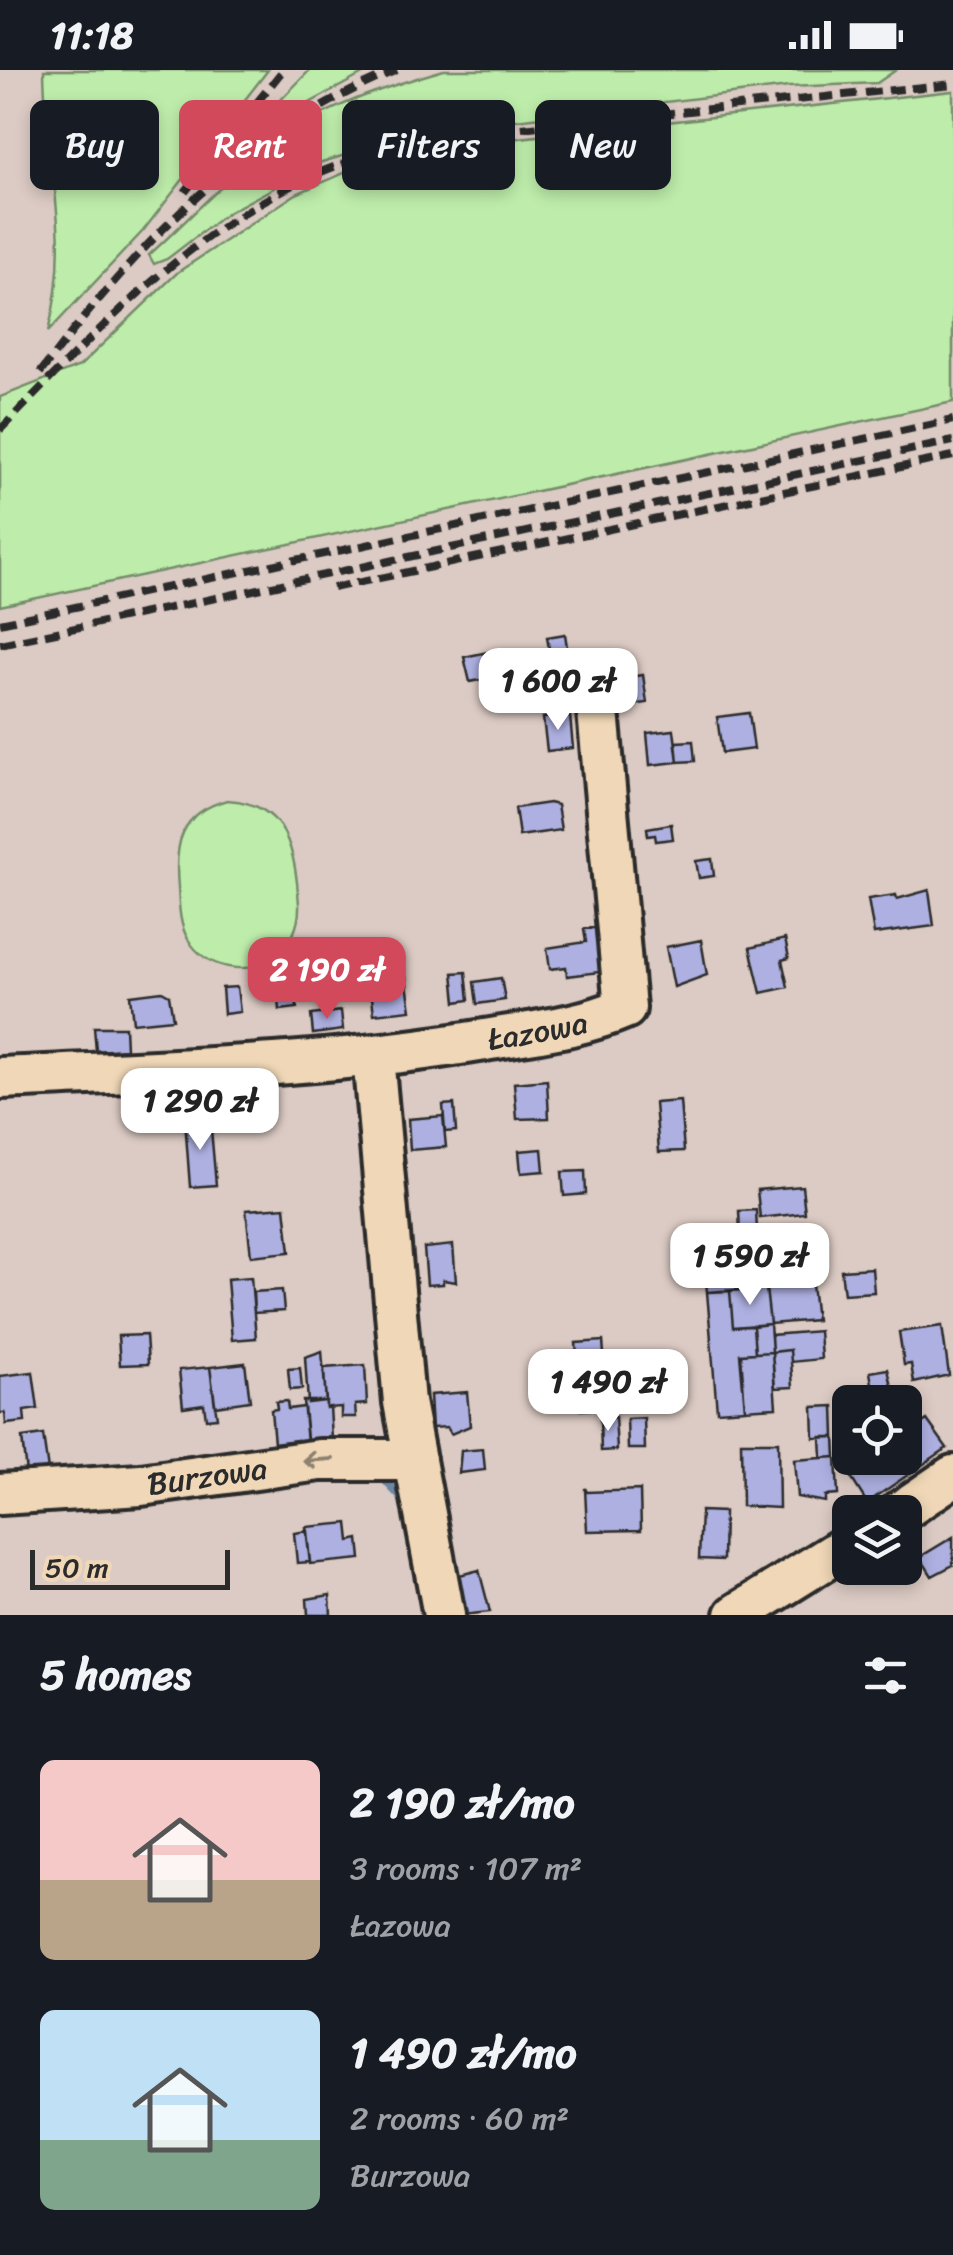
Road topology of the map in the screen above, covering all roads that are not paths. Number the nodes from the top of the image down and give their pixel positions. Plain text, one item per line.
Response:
1 (594, 678) dead end
2 (373, 1056) junction
3 (0, 1078) edge
4 (415, 1460) junction
5 (953, 1476) edge
6 (0, 1494) edge
7 (922, 1497) edge
8 (832, 1560) edge
9 (784, 1603) edge
10 (444, 1615) edge
11 (736, 1615) edge

1 - 2 street, Łazowa
2 - 3 street, Łazowa
2 - 4 street
4 -> 6 street, Burzowa
4 - 10 street
5 - 7 street
8 - 9 street
9 - 11 street

